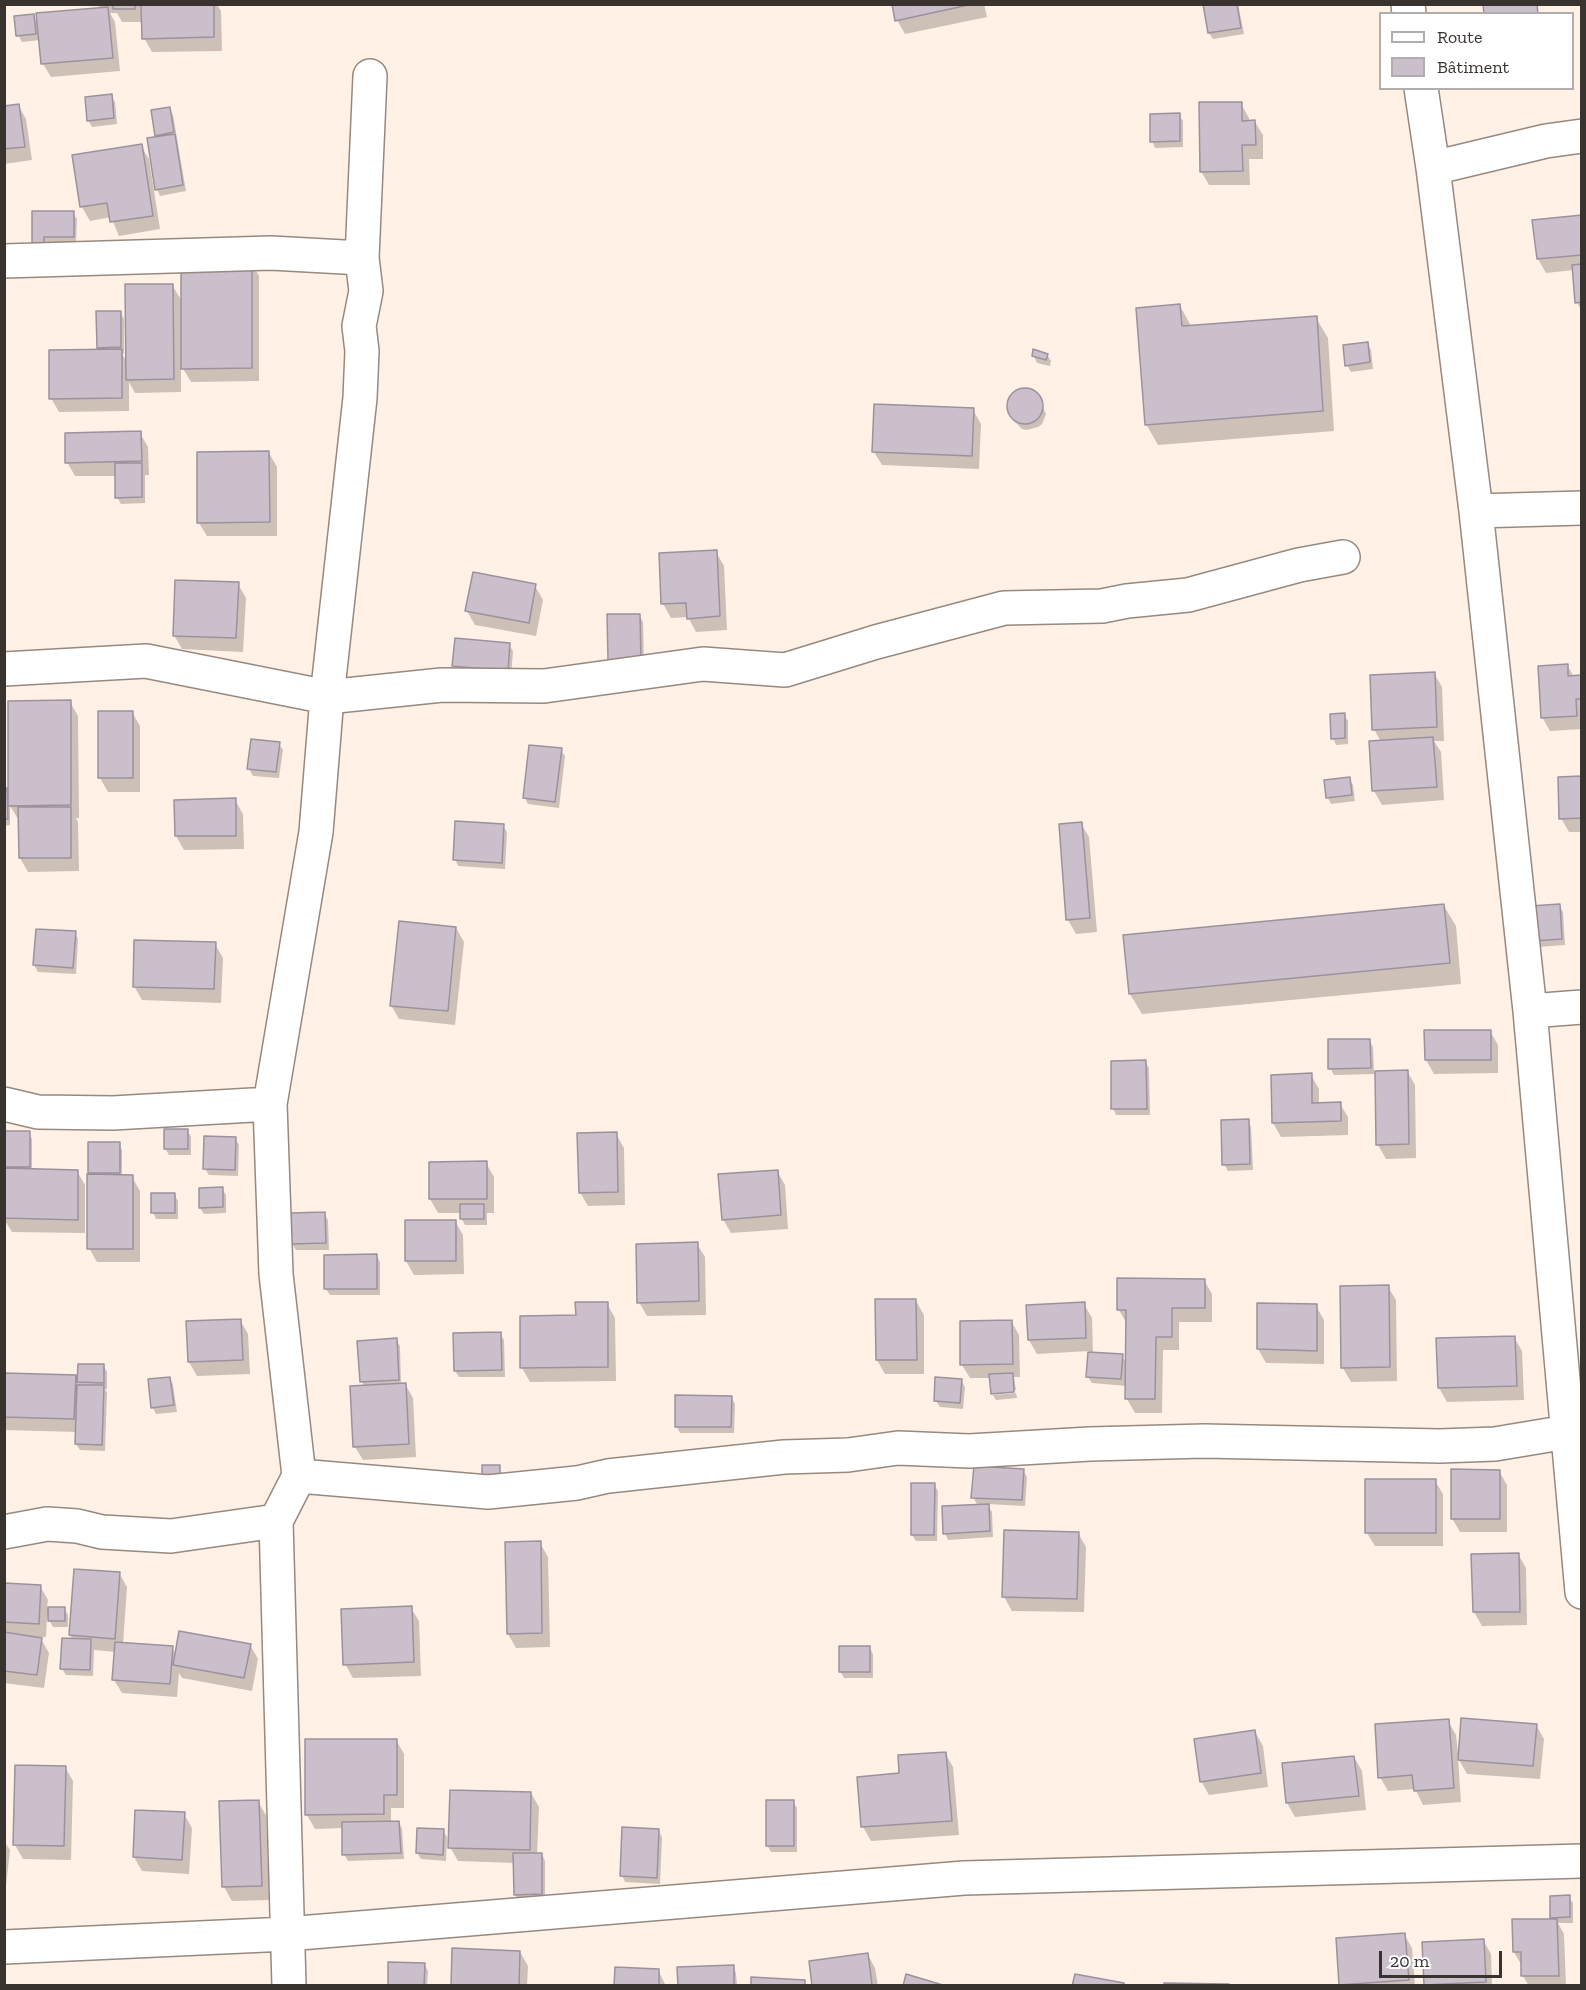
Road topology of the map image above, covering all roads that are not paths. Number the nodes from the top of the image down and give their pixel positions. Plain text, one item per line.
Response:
1 (370, 76) dead end
2 (1421, 90) edge
3 (1581, 136) edge
4 (1433, 168) junction
5 (362, 258) junction
6 (4, 261) edge
7 (1581, 508) edge
8 (1476, 511) junction
9 (1343, 557) dead end
10 (4, 669) edge
11 (327, 697) junction
12 (1581, 1007) edge
13 (1530, 1011) junction
14 (4, 1104) edge
15 (270, 1104) junction
16 (1574, 1433) edge
17 (299, 1476) junction
18 (276, 1521) junction
19 (4, 1532) edge
20 (1581, 1592) edge
21 (1581, 1861) edge
22 (287, 1934) junction
23 (4, 1947) edge
24 (289, 1986) edge

1 - 5 street
2 - 4 street
3 - 4 street
4 - 8 street
5 - 6 street
5 - 11 street
7 - 8 street
8 - 13 street
9 - 11 street
10 - 11 street
11 - 15 street
12 - 13 street
13 - 16 street
14 - 15 street
15 - 17 street
16 - 17 street
16 - 20 street
17 - 18 street
18 - 19 street
18 - 22 street
21 - 22 street
22 - 23 street
22 - 24 street

